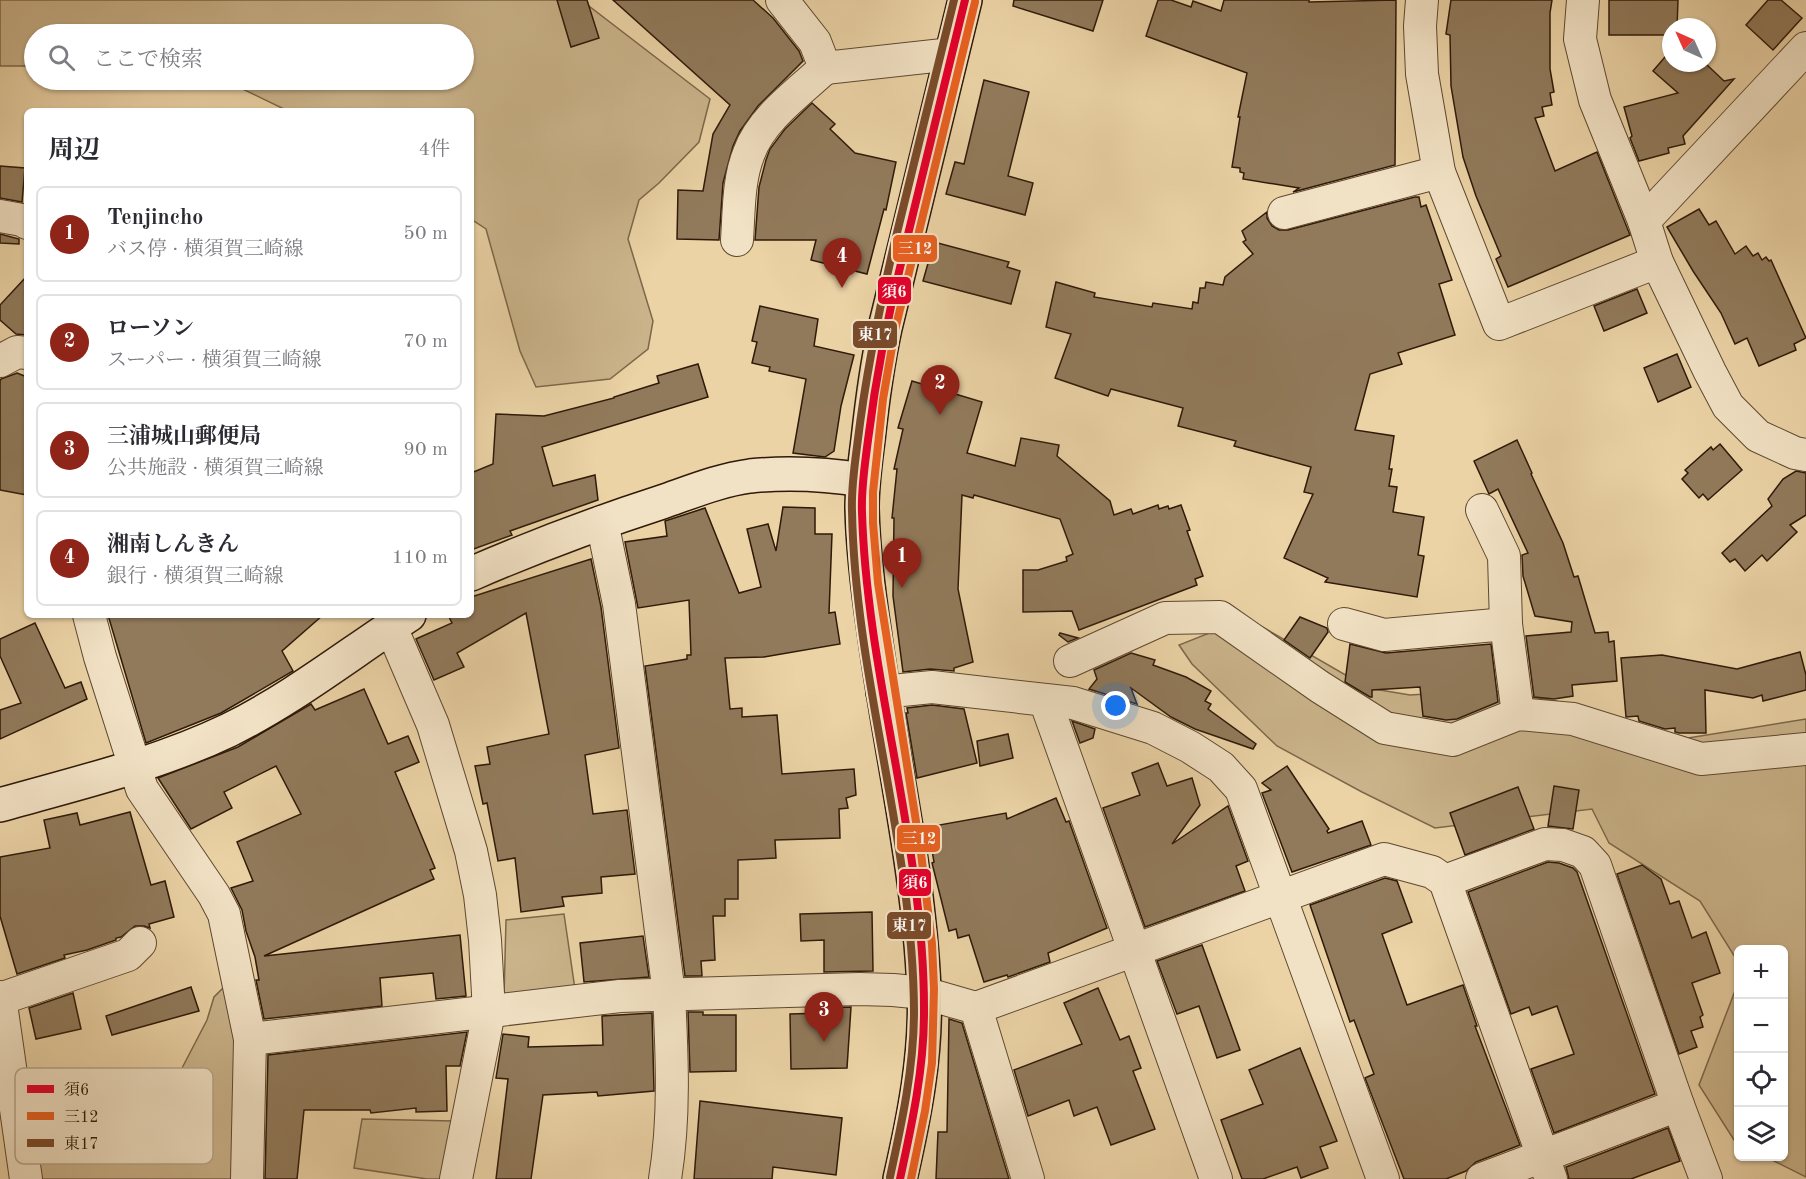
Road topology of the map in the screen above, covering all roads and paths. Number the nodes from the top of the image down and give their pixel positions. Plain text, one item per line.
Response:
1 (782, 0) edge
2 (965, 0) edge
3 (1422, 0) edge
4 (1583, 0) edge
5 (1806, 48) edge
6 (952, 54) junction
7 (825, 68) junction
8 (1439, 172) junction
9 (1284, 213) dead end
10 (0, 216) edge
11 (24, 221) edge
12 (1644, 221) junction
13 (737, 240) dead end
14 (1657, 262) junction
15 (24, 353) edge
16 (0, 361) edge
17 (1806, 454) edge
18 (863, 480) junction
19 (1482, 510) dead end
20 (602, 522) junction
21 (474, 573) edge
22 (90, 618) edge
23 (400, 621) edge
24 (1344, 624) dead end
25 (1506, 624) junction
26 (1070, 661) dead end
27 (882, 692) junction
28 (1045, 700) junction
29 (1518, 714) junction
30 (1806, 749) edge
31 (135, 768) junction
32 (0, 805) edge
33 (1445, 880) junction
34 (1280, 897) junction
35 (140, 943) dead end
36 (1135, 950) junction
37 (924, 993) junction
38 (669, 994) junction
39 (0, 998) edge
40 (976, 1008) junction
41 (489, 1012) junction
42 (250, 1039) junction
43 (15, 1102) edge
44 (1678, 1105) junction
45 (24, 1164) edge
46 (1547, 1167) edge
47 (26, 1179) edge
48 (247, 1179) edge
49 (456, 1179) edge
50 (665, 1179) edge
51 (900, 1179) edge
52 (1028, 1179) edge
53 (1216, 1179) edge
54 (1383, 1179) edge
55 (1482, 1179) edge
56 (1706, 1179) edge

1 - 7 street
2 - 6 main road
3 - 8 street
4 - 12 street
5 - 12 street
6 - 7 street
6 - 18 main road
7 - 13 street
8 - 9 street
8 - 14 street
10 - 11 street
12 - 14 street
14 - 17 street
15 - 16 street
18 - 20 street
18 - 27 main road
19 - 25 street
20 - 21 street
20 - 38 street
22 - 31 street
23 - 31 street
23 - 41 street
24 - 25 street
25 - 29 street
26 - 29 street
27 - 28 street
27 - 37 main road
28 - 34 street
28 - 36 street
29 - 30 street
31 - 32 street
31 - 42 street
33 - 34 street
33 - 44 street
33 - 46 street
34 - 36 street
34 - 54 street
35 - 39 street
36 - 40 street
36 - 53 street
37 - 38 street
37 - 40 street
37 - 51 main road
38 - 41 street
38 - 50 street
39 - 43 street
40 - 52 street
41 - 42 street
41 - 49 street
42 - 48 street
44 - 46 street
44 - 56 street
45 - 47 street
46 - 55 street

